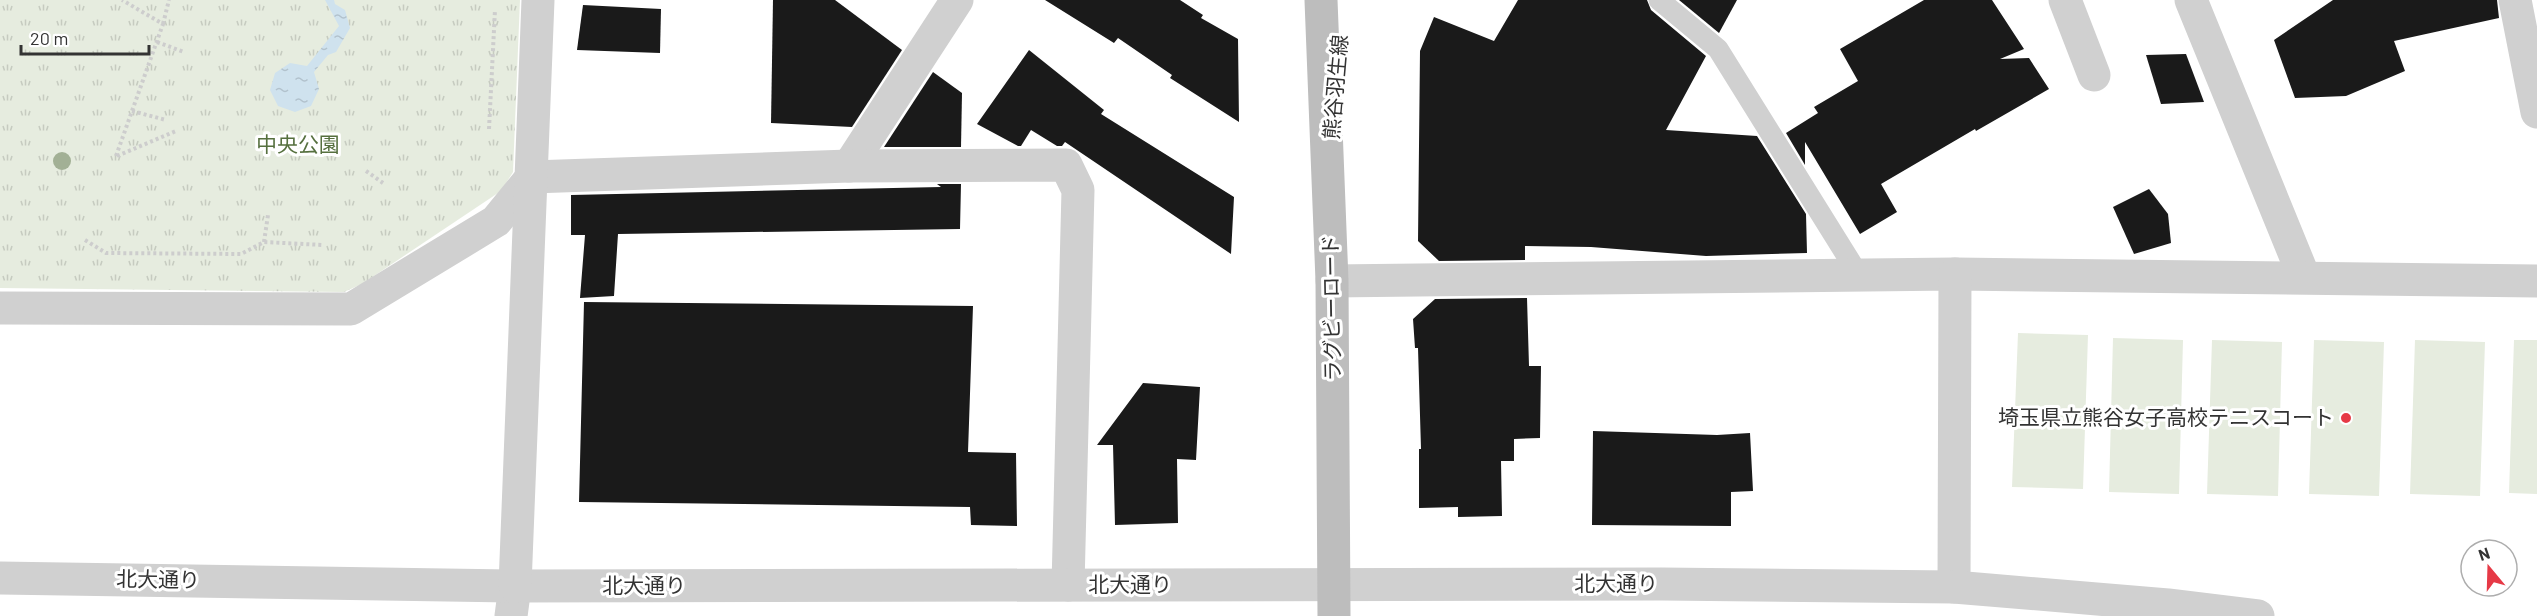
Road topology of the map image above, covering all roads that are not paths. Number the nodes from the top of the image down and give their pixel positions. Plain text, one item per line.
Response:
1 (538, 0) edge
2 (957, 0) edge
3 (1659, 0) edge
4 (2065, 0) edge
5 (2192, 0) edge
6 (2516, 0) edge
7 (1329, 6) edge
8 (2531, 55) edge
9 (2094, 75) dead end
10 (2537, 112) edge
11 (849, 166) junction
12 (532, 177) junction
13 (1955, 274) junction
14 (1860, 277) junction
15 (2304, 278) junction
16 (1332, 281) junction
17 (2537, 281) edge
18 (0, 308) edge
19 (0, 578) edge
20 (1068, 585) junction
21 (1954, 587) junction
22 (1334, 600) edge
23 (513, 601) edge
24 (2258, 616) edge

1 - 12 street
2 - 11 street
3 - 14 lane
4 - 9 street
5 - 15 street
6 - 8 street
7 - 16 main road, ラグビーロード
8 - 10 street
11 - 12 street
11 - 20 street
12 - 18 street
12 - 23 street
13 - 14 street
13 - 15 street
13 - 21 street
14 - 16 street
15 - 17 street
16 - 22 main road, ラグビーロード
19 - 23 street, 北大通り
20 - 22 street, 北大通り
20 - 23 street, 北大通り
21 - 22 street, 北大通り
21 - 24 street, 北大通り

